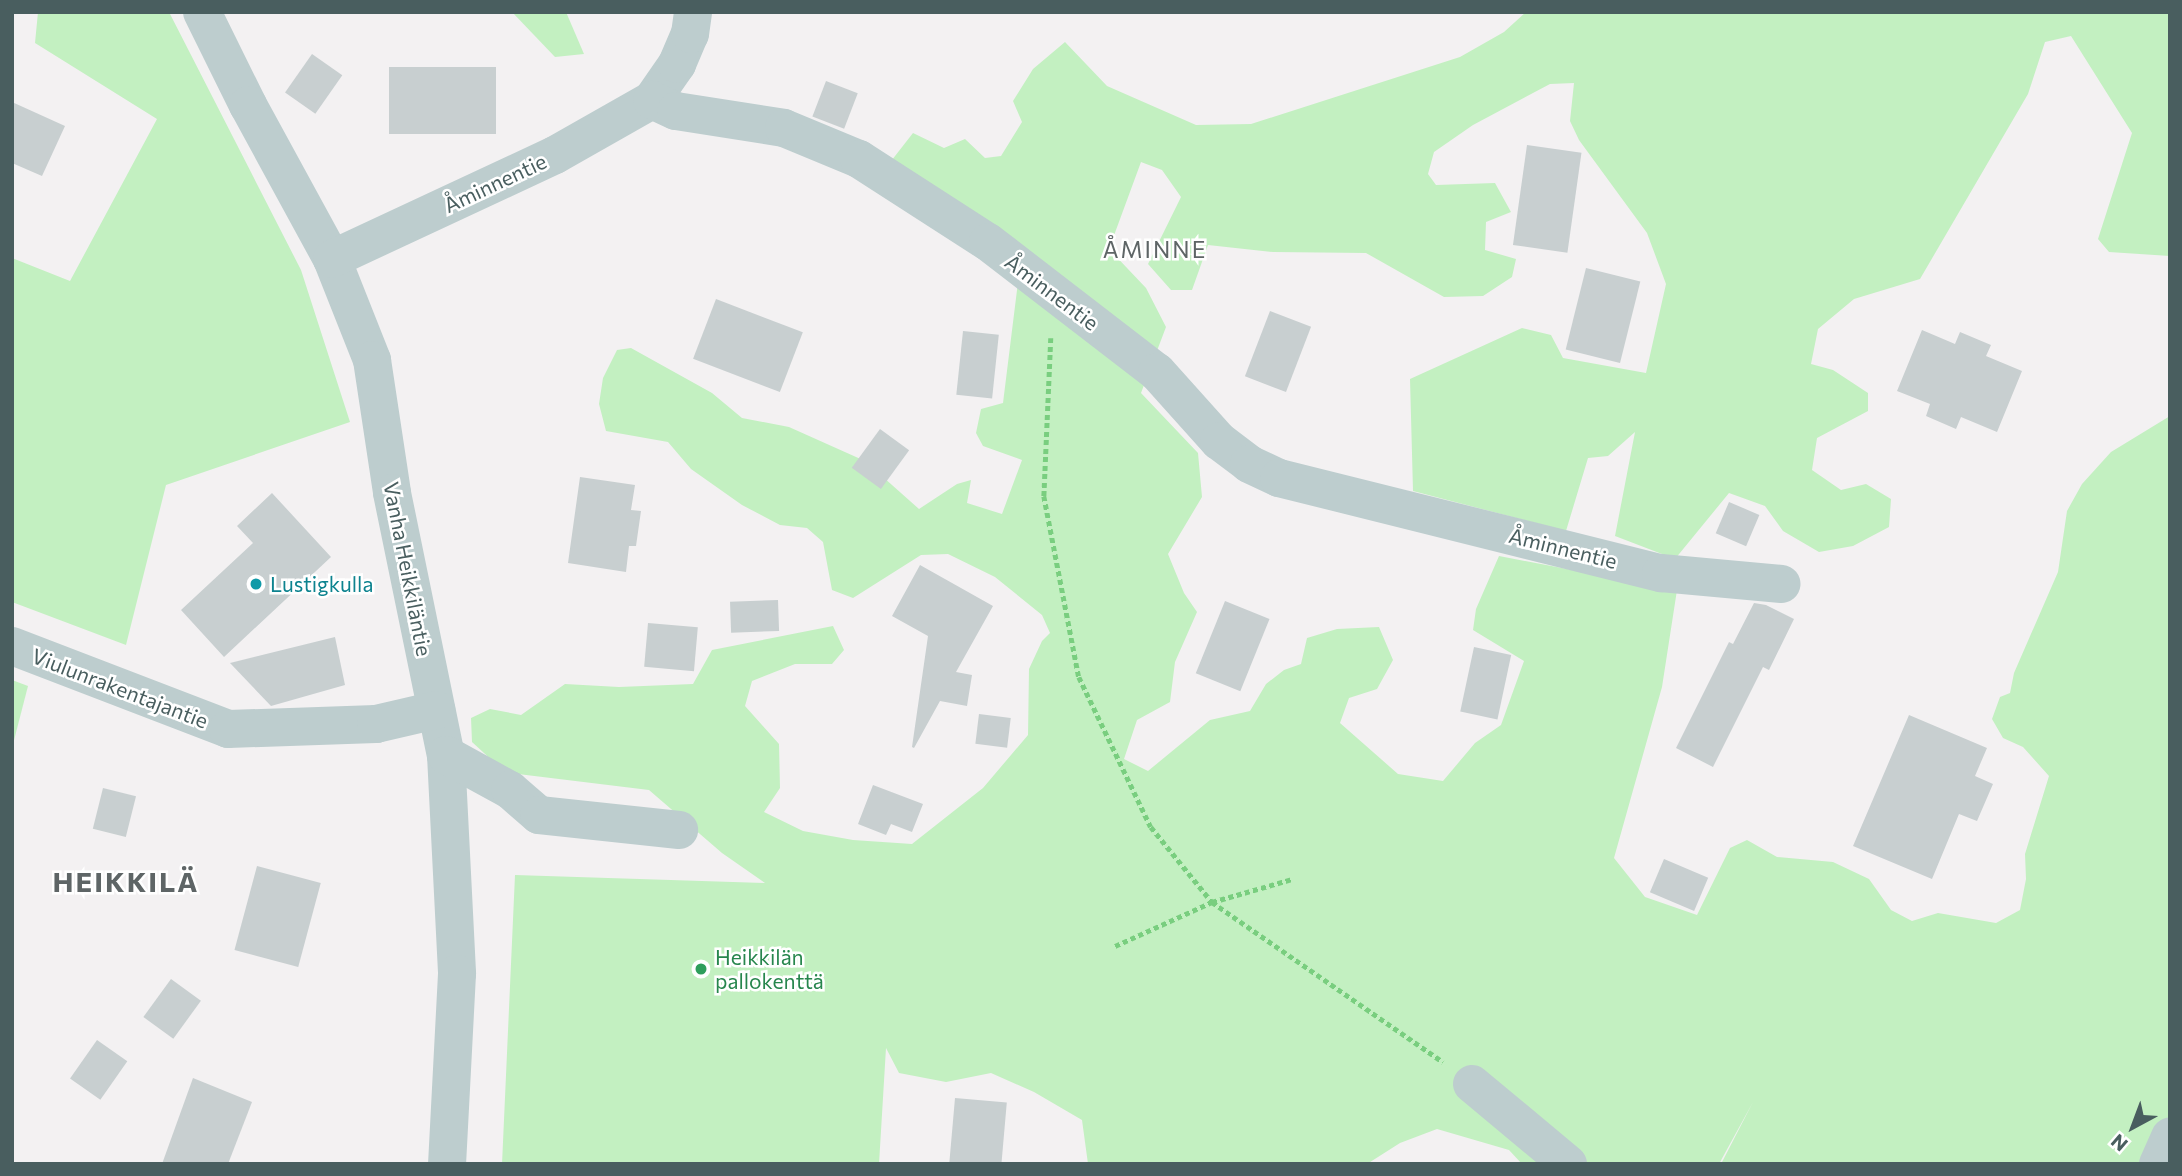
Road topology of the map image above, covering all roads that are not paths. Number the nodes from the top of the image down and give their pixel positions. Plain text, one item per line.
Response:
1 (202, 12) edge
2 (693, 12) edge
3 (652, 100) junction
4 (332, 259) junction
5 (1781, 584) dead end
6 (12, 646) edge
7 (436, 710) junction
8 (446, 755) junction
9 (678, 830) dead end
10 (1472, 1084) road end
11 (2170, 1137) edge
12 (447, 1164) edge
13 (1568, 1164) edge
14 (2158, 1164) edge

1 - 4 street, Vanha Heikkiläntie
2 - 3 street
3 - 4 street, Åminnentie
3 - 5 street, Åminnentie
4 - 7 street, Vanha Heikkiläntie
6 - 7 street, Viulunrakentajantie
7 - 8 street, Vanha Heikkiläntie
8 - 9 street
8 - 12 street, Vanha Heikkiläntie
10 - 13 street
11 - 14 street

